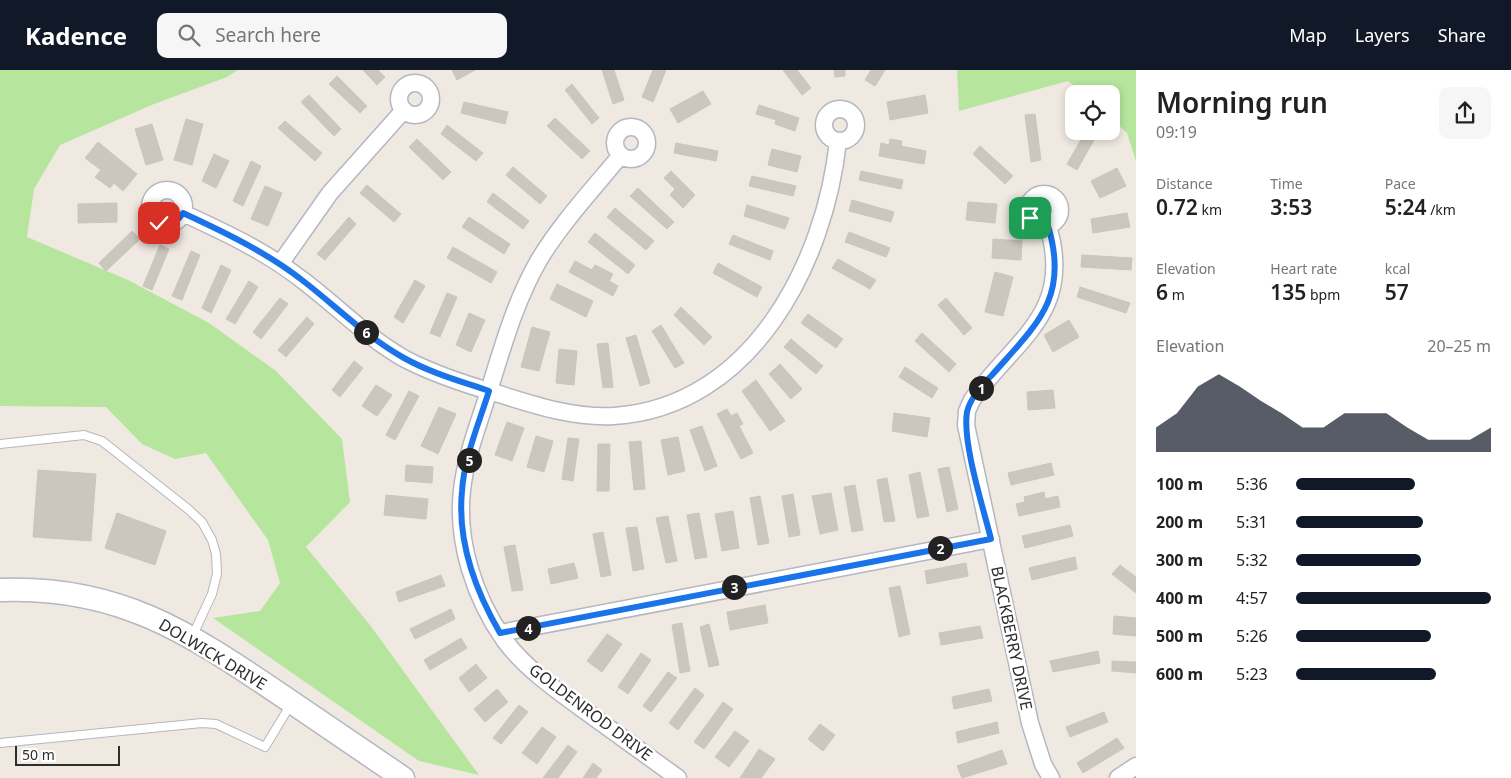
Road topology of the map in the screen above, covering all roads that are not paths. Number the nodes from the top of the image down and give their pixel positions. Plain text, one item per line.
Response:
1 (404, 110) dead end
2 (838, 141) dead end
3 (621, 155) dead end
4 (183, 213) dead end
5 (1048, 226) dead end
6 (280, 264) junction
7 (489, 391) junction
8 (0, 444) edge
9 (991, 539) junction
10 (0, 590) edge
11 (500, 633) junction
12 (192, 637) junction
13 (292, 703) junction
14 (0, 743) edge
15 (1136, 766) edge
16 (402, 778) edge
17 (678, 778) edge
18 (1051, 778) edge
19 (1118, 778) edge

1 - 6 street
2 - 7 street
3 - 7 street, GOLDENROD DRIVE
4 - 6 street
5 - 9 street, BLACKBERRY DRIVE
6 - 7 street
7 - 11 street, GOLDENROD DRIVE
8 - 12 lane
9 - 11 street
9 - 18 street, BLACKBERRY DRIVE
10 - 12 main road, DOLWICK DRIVE
11 - 17 street, GOLDENROD DRIVE
12 - 13 main road, DOLWICK DRIVE
13 - 14 lane
13 - 16 main road, DOLWICK DRIVE
15 - 19 street

